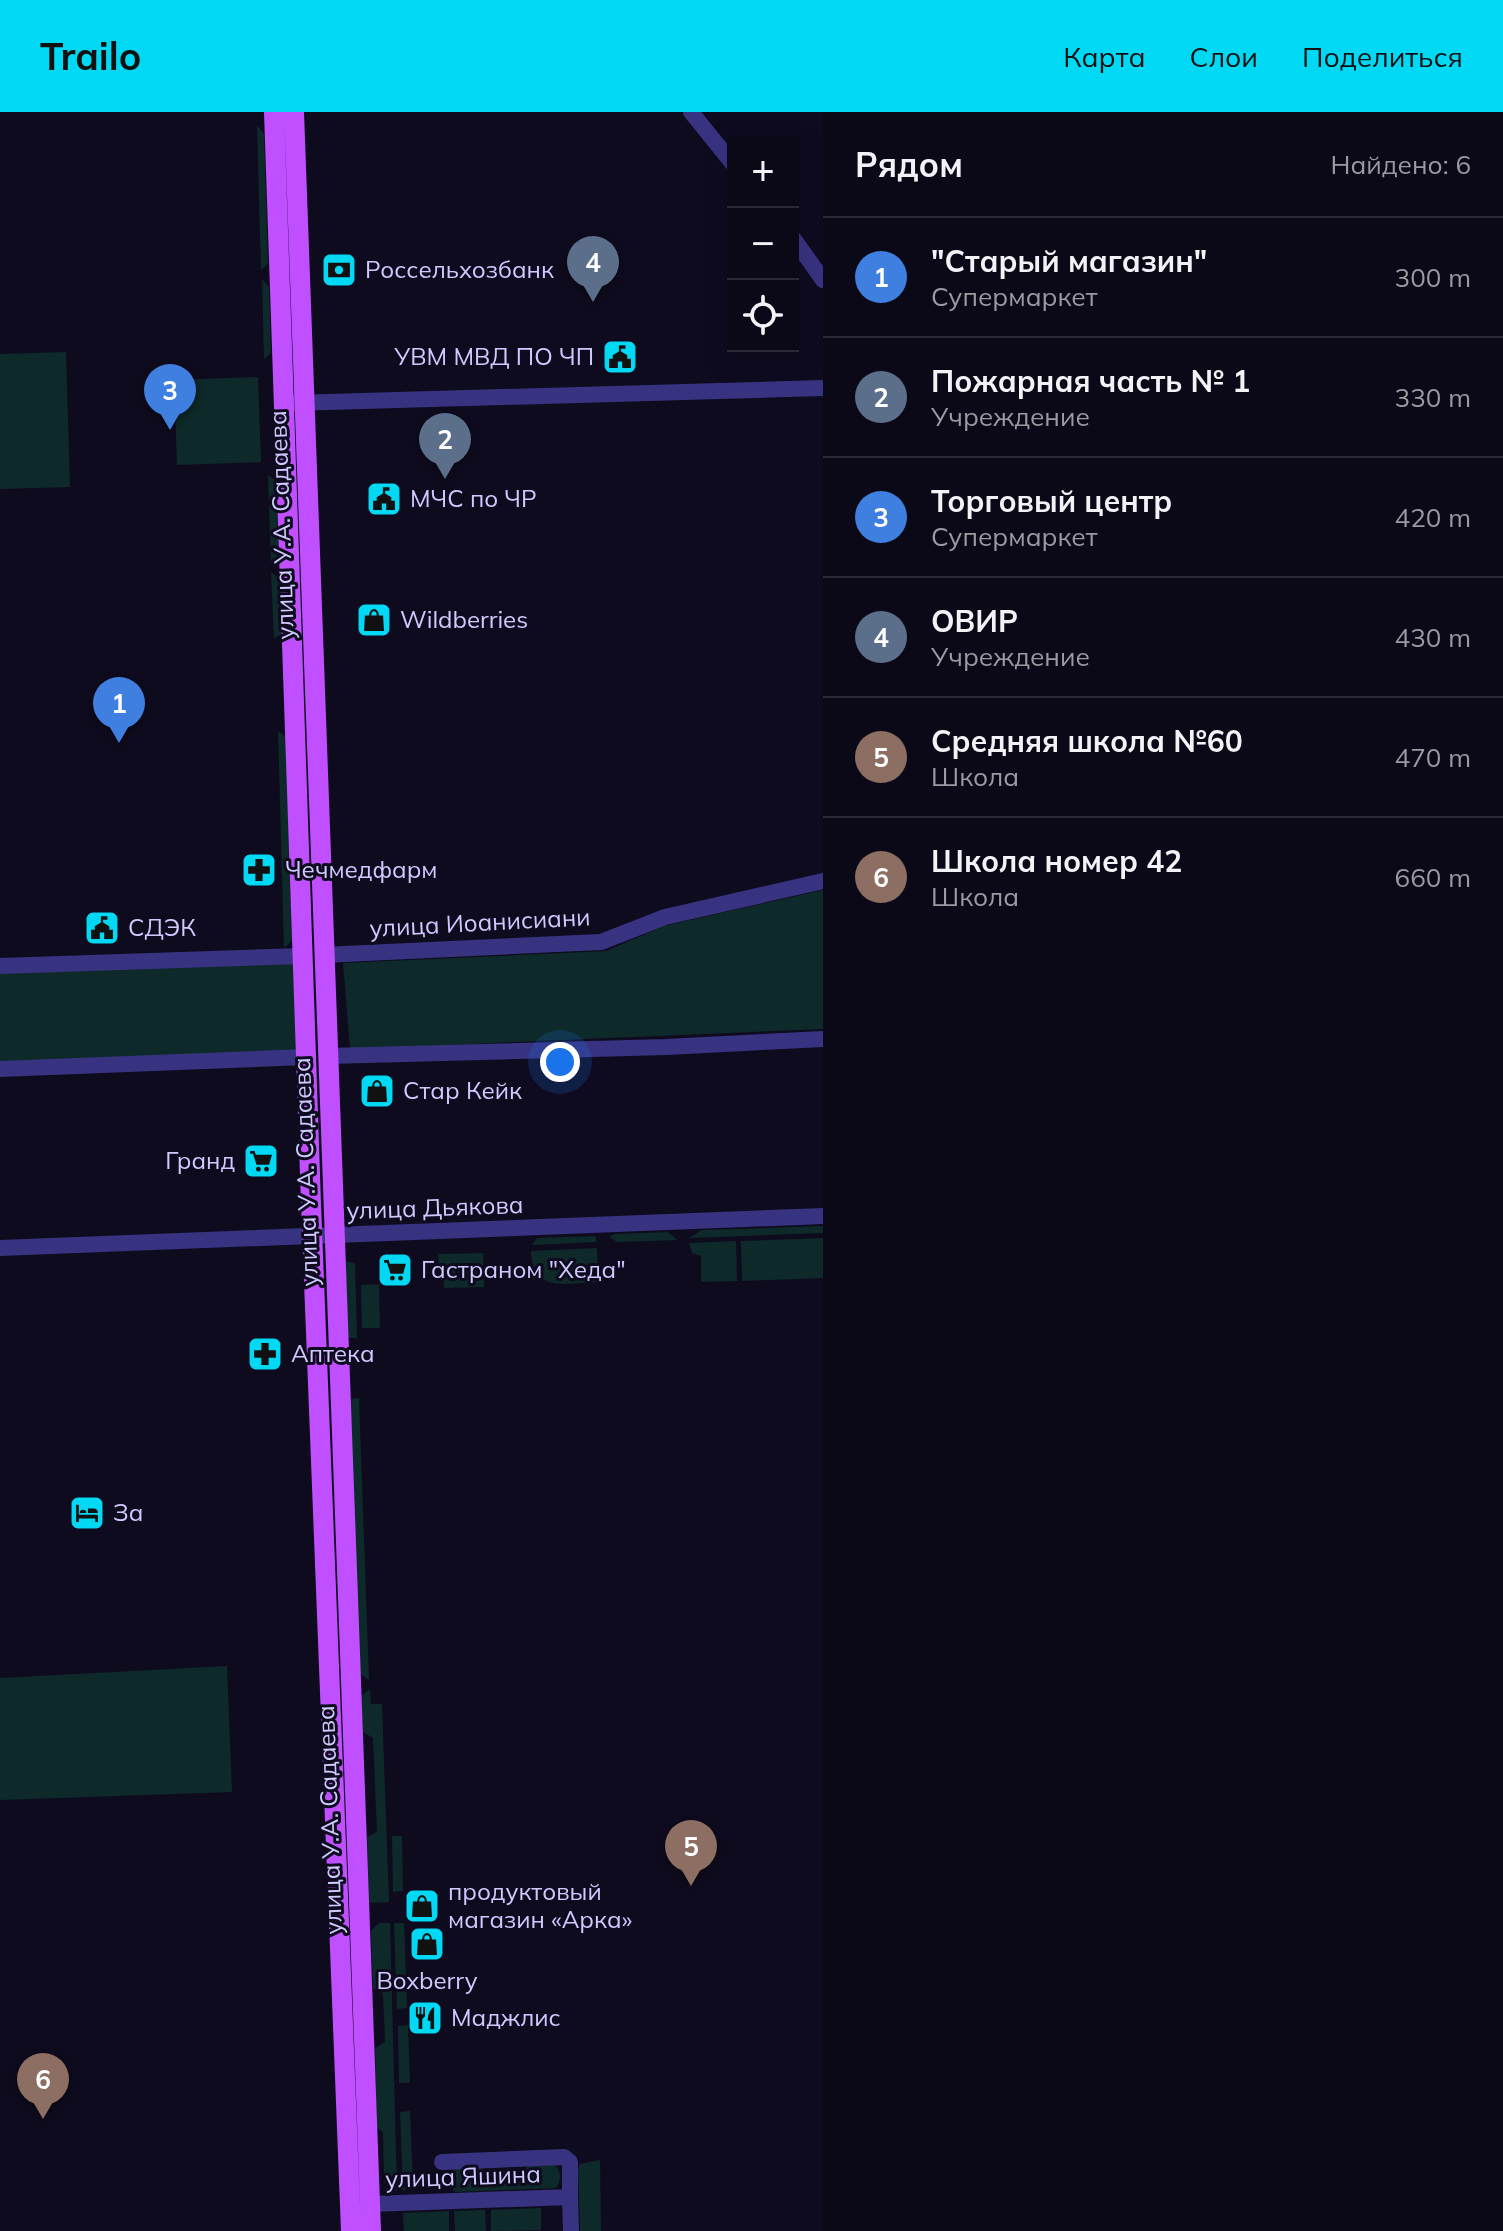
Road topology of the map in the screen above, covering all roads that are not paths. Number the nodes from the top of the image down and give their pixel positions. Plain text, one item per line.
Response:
1 (274, 112) edge
2 (294, 112) edge
3 (691, 112) edge
4 (727, 157) edge
5 (799, 246) edge
6 (823, 280) edge
7 (823, 388) edge
8 (294, 403) junction
9 (823, 881) edge
10 (313, 955) junction
11 (0, 966) edge
12 (823, 1039) edge
13 (328, 1056) junction
14 (306, 1057) junction
15 (0, 1069) edge
16 (823, 1216) edge
17 (334, 1235) junction
18 (312, 1236) junction
19 (0, 1248) edge
20 (442, 2162) dead end
21 (570, 2197) junction
22 (370, 2204) junction
23 (351, 2231) edge
24 (371, 2231) edge
25 (571, 2231) edge

1 - 8 main road, улица У.А. Садаева
2 - 8 main road, улица У.А. Садаева
3 - 4 street
5 - 6 street
7 - 8 street
8 - 10 main road, улица У.А. Садаева
9 - 10 street, улица Иоанисиани
10 - 11 street, улица Иоанисиани
10 - 13 main road, улица У.А. Садаева
10 - 14 main road, улица У.А. Садаева
12 - 13 street
13 - 17 main road, улица У.А. Садаева
14 - 15 street
14 - 18 main road, улица У.А. Садаева
16 - 17 street, улица Дьякова
17 - 18 street, улица Дьякова
17 - 22 main road, улица У.А. Садаева
18 - 19 street, улица Дьякова
18 - 23 main road, улица У.А. Садаева
20 - 21 street
21 - 22 street, улица Яшина
21 - 25 street, улица Яшина
22 - 24 main road, улица У.А. Садаева

